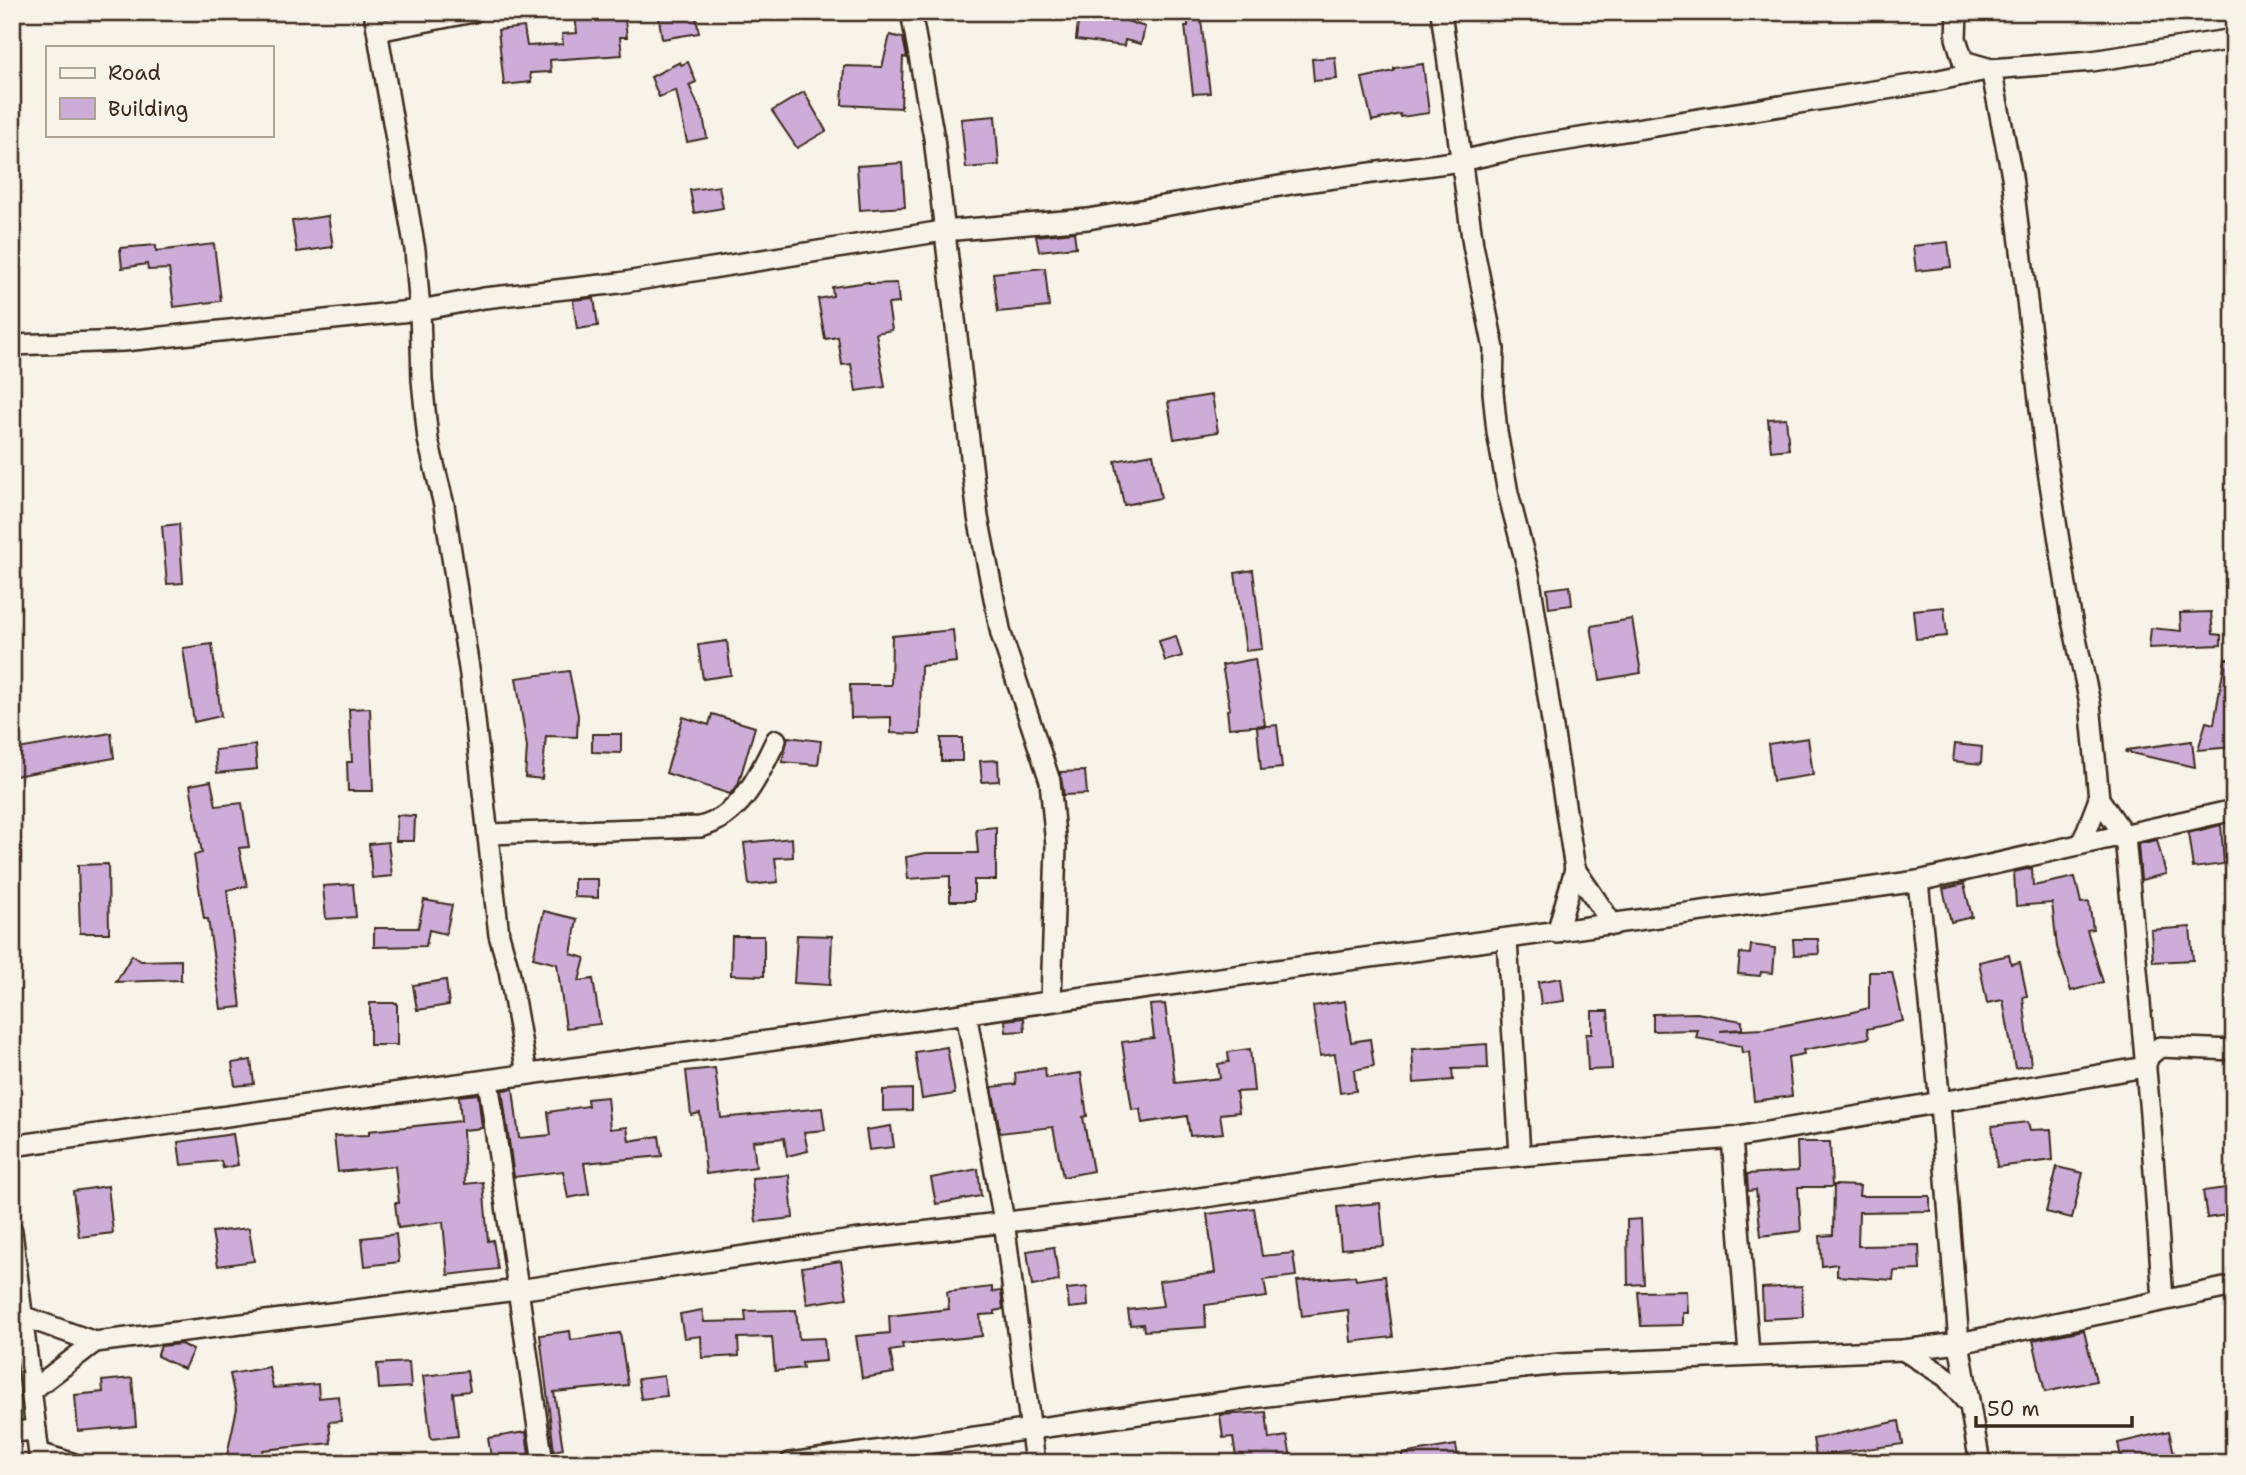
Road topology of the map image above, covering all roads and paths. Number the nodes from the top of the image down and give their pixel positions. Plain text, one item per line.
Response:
1 (473, 12) edge
2 (911, 12) edge
3 (1441, 12) edge
4 (1957, 12) edge
5 (376, 21) edge
6 (2234, 39) edge
7 (1991, 69) junction
8 (1461, 160) junction
9 (943, 232) junction
10 (420, 310) junction
11 (12, 345) edge
12 (776, 740) dead end
13 (2099, 799) junction
14 (2234, 810) edge
15 (488, 834) junction
16 (2125, 836) junction
17 (2082, 843) junction
18 (1575, 869) junction
19 (1918, 881) junction
20 (1612, 925) junction
21 (1558, 933) junction
22 (1507, 940) junction
23 (1051, 1001) junction
24 (966, 1013) junction
25 (2234, 1050) edge
26 (2145, 1067) junction
27 (527, 1074) junction
28 (488, 1080) junction
29 (1940, 1104) junction
30 (1732, 1138) junction
31 (12, 1146) edge
32 (1520, 1155) junction
33 (1004, 1221) junction
34 (12, 1231) edge
35 (2234, 1286) edge
36 (519, 1290) junction
37 (2164, 1300) junction
38 (22, 1316) junction
39 (95, 1342) junction
40 (1958, 1343) junction
41 (1903, 1350) junction
42 (1749, 1354) junction
43 (31, 1391) junction
44 (1966, 1401) junction
45 (1031, 1429) junction
46 (36, 1430) junction
47 (12, 1432) edge
48 (40, 1458) edge
49 (821, 1461) edge
50 (72, 1463) edge
51 (543, 1463) edge
52 (790, 1463) edge
53 (1035, 1463) edge
54 (1980, 1463) edge

1 - 5 street
2 - 9 street
3 - 8 street
4 - 7 street
5 - 10 street
6 - 7 street
7 - 8 street
7 - 13 street
8 - 9 street
8 - 18 street
9 - 10 street
9 - 23 street
10 - 11 street
10 - 15 street
12 - 15 street
13 - 16 street
13 - 17 street
14 - 16 street
15 - 27 street
16 - 17 street
16 - 26 street
17 - 19 street
18 - 20 street
18 - 21 street
19 - 20 street
19 - 29 street
20 - 21 street
21 - 22 street
22 - 23 street
22 - 32 street
23 - 24 street
24 - 27 street
24 - 33 street
25 - 26 street
26 - 29 street
26 - 37 street
27 - 28 street
28 - 31 street
28 - 36 street
29 - 30 street
29 - 40 street
30 - 32 street
30 - 42 street
32 - 33 street
33 - 36 street
33 - 45 street
34 - 38 street
35 - 37 street
36 - 39 street
36 - 51 street
37 - 40 street
38 - 39 street
38 - 43 street
39 - 43 street
40 - 41 street
40 - 44 street
41 - 42 street
41 - 44 street
42 - 45 street
43 - 46 street
44 - 54 street
45 - 49 street
45 - 53 street
46 - 47 street
46 - 48 street
48 - 50 street
49 - 52 street

